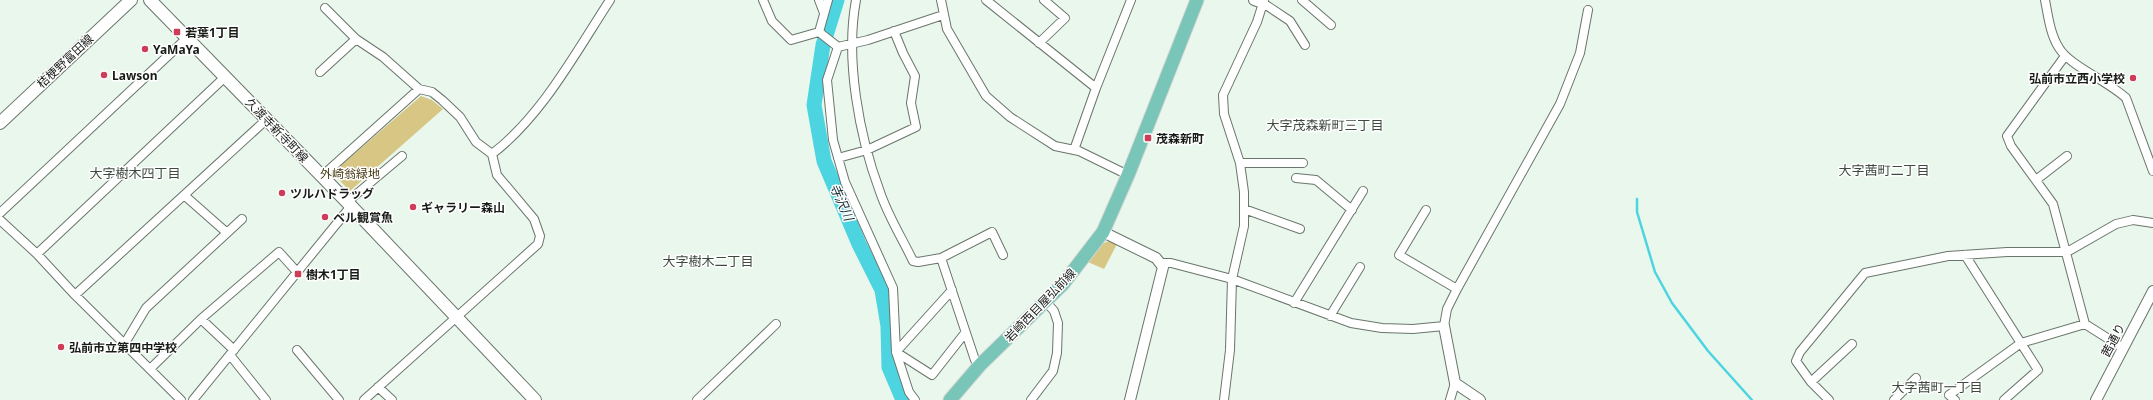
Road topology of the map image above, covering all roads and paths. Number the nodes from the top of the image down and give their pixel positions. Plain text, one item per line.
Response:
1 (130, 0) edge
2 (150, 0) edge
3 (610, 0) edge
4 (763, 0) edge
5 (819, 0) edge
6 (828, 0) edge
7 (856, 0) edge
8 (941, 0) edge
9 (986, 0) edge
10 (1044, 0) edge
11 (1131, 0) edge
12 (1197, 0) edge
13 (1302, 0) edge
14 (2045, 0) edge
15 (1261, 1) edge
16 (325, 8) dead end
17 (1588, 10) dead end
18 (824, 13) junction
19 (943, 15) junction
20 (1331, 25) dead end
21 (894, 31) junction
22 (821, 33) junction
23 (187, 38) junction
24 (356, 39) junction
25 (1039, 43) junction
26 (853, 44) junction
27 (1305, 45) dead end
28 (836, 46) junction
29 (2066, 56) junction
30 (320, 72) dead end
31 (225, 77) junction
32 (1096, 88) junction
33 (418, 89) junction
34 (267, 120) junction
35 (0, 122) edge
36 (867, 150) junction
37 (1074, 150) junction
38 (492, 154) junction
39 (402, 156) dead end
40 (2067, 156) dead end
41 (838, 158) junction
42 (1240, 163) junction
43 (1303, 163) dead end
44 (2153, 171) edge
45 (1128, 175) junction
46 (322, 176) junction
47 (1296, 178) dead end
48 (2036, 180) junction
49 (1363, 191) dead end
50 (184, 195) junction
51 (349, 204) junction
52 (1244, 209) junction
53 (1352, 210) junction
54 (1426, 210) dead end
55 (0, 213) edge
56 (242, 219) dead end
57 (0, 220) edge
58 (2153, 223) edge
59 (1300, 229) dead end
60 (226, 232) junction
61 (1103, 232) junction
62 (2067, 252) junction
63 (37, 254) junction
64 (1003, 255) dead end
65 (1965, 255) junction
66 (941, 258) junction
67 (1162, 263) junction
68 (1360, 267) dead end
69 (298, 272) junction
70 (1232, 279) junction
71 (1457, 289) junction
72 (952, 290) junction
73 (2153, 291) edge
74 (75, 295) junction
75 (1046, 302) junction
76 (1294, 304) junction
77 (2150, 304) edge
78 (456, 316) junction
79 (1330, 316) junction
80 (201, 319) junction
81 (776, 324) dead end
82 (2085, 324) junction
83 (1444, 326) junction
84 (965, 333) junction
85 (125, 343) junction
86 (2021, 343) junction
87 (1852, 344) dead end
88 (2123, 348) junction
89 (297, 350) dead end
90 (896, 352) junction
91 (232, 353) junction
92 (980, 365) junction
93 (151, 368) junction
94 (1916, 378) dead end
95 (1456, 382) junction
96 (1811, 382) junction
97 (378, 387) junction
98 (1827, 399) edge
99 (182, 400) edge
100 (193, 400) edge
101 (266, 400) edge
102 (339, 400) edge
103 (364, 400) edge
104 (392, 400) edge
105 (535, 400) edge
106 (698, 400) edge
107 (915, 400) edge
108 (950, 400) edge
109 (1031, 400) edge
110 (1130, 400) edge
111 (1224, 400) edge
112 (1450, 400) edge
113 (1480, 400) edge
114 (1894, 400) edge
115 (1955, 400) edge
116 (2004, 400) edge
117 (2096, 400) edge

1 - 35 main road, 桔梗野富田線
2 - 23 main road, 久渡寺新寺町線
3 - 38 street
4 - 22 street
5 - 18 street
6 - 18 street
7 - 26 street
8 - 19 street
9 - 25 street
10 - 25 street
11 - 32 street
12 - 45 main road, 岩崎西目屋弘前線
13 - 20 street
14 - 29 street
15 - 27 street
15 - 42 street
16 - 24 street
17 - 71 street
18 - 22 street
19 - 21 street
19 - 37 street
21 - 26 street
21 - 36 street
22 - 28 street
23 - 31 main road, 久渡寺新寺町線
23 - 55 street
24 - 30 street
24 - 33 street
25 - 32 street
26 - 28 street
26 - 36 street
28 - 41 street
29 - 44 street
29 - 48 street
31 - 34 main road, 久渡寺新寺町線
31 - 63 street
32 - 37 street
33 - 38 street
33 - 46 street
34 - 46 main road, 久渡寺新寺町線
34 - 50 street
36 - 41 street
36 - 66 street
37 - 45 street
38 - 78 street
39 - 51 street
40 - 48 street
41 - 90 street
42 - 43 street
42 - 52 street
45 - 61 main road, 岩崎西目屋弘前線
46 - 51 main road, 久渡寺新寺町線
47 - 53 street
48 - 62 street
49 - 53 street
50 - 60 street
50 - 74 street
51 - 69 street
51 - 78 main road, 久渡寺新寺町線
52 - 59 street
52 - 70 street
53 - 76 street
54 - 71 street
56 - 60 street
57 - 63 street
58 - 62 street
60 - 85 street
61 - 67 street
61 - 75 main road, 岩崎西目屋弘前線
62 - 65 street
62 - 82 street
63 - 74 street
64 - 66 street
65 - 86 street
65 - 96 street
66 - 72 street
67 - 70 street
67 - 110 street
68 - 79 street
69 - 80 street
69 - 91 street
70 - 76 street
70 - 111 street
71 - 83 street
72 - 84 street
72 - 90 street
73 - 77 street, 茜通り
74 - 85 street
75 - 92 main road, 岩崎西目屋弘前線
75 - 109 street
76 - 79 street
77 - 88 street, 茜通り
78 - 97 street
78 - 105 main road, 久渡寺新寺町線
79 - 83 street
80 - 91 street
80 - 93 street
81 - 106 street
82 - 86 street
82 - 88 street
83 - 95 street
84 - 90 street
84 - 92 street
85 - 93 street
86 - 115 street
86 - 116 street
87 - 96 street
88 - 117 street, 茜通り
89 - 102 street
90 - 107 street
91 - 100 street
91 - 101 street
92 - 108 main road, 岩崎西目屋弘前線
93 - 99 street
94 - 114 street
95 - 112 street
95 - 113 street
96 - 98 street
97 - 103 street
97 - 104 street

